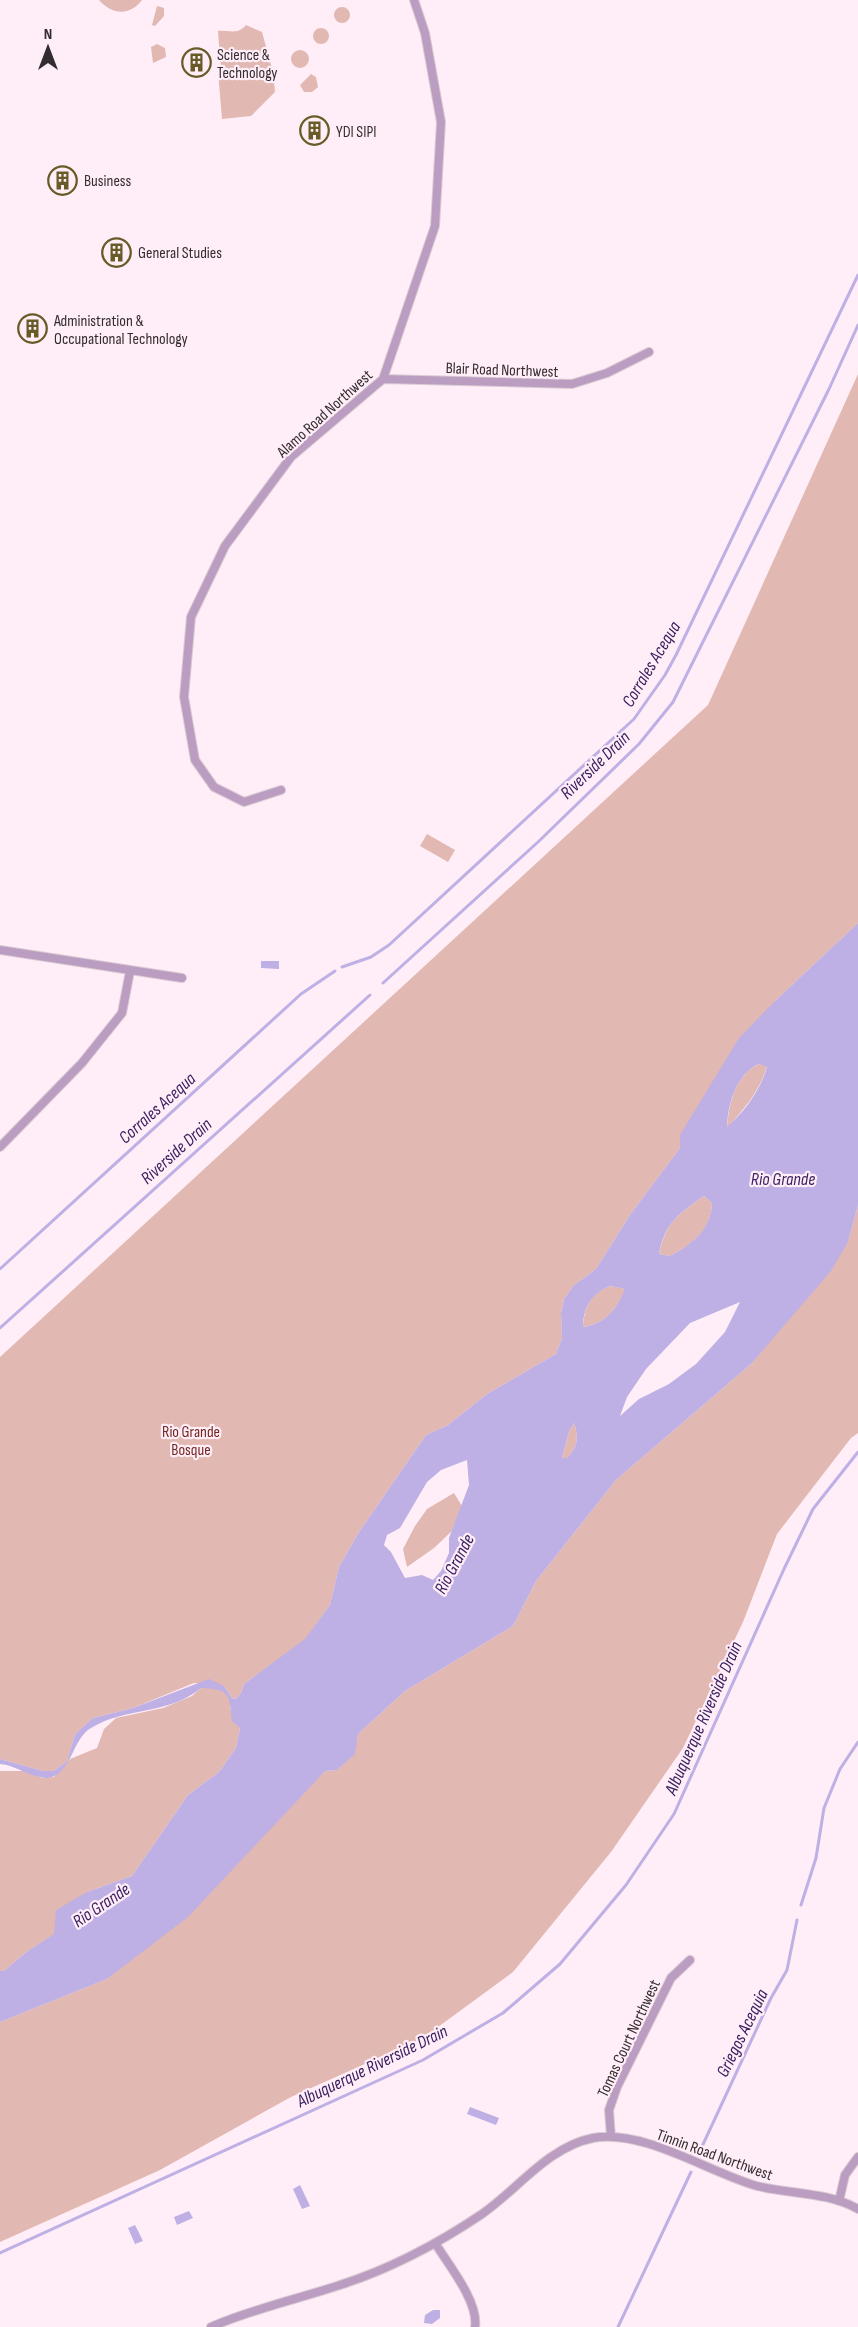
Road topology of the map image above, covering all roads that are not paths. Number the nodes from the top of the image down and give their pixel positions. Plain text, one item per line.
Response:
1 (414, 0) edge
2 (649, 352) dead end
3 (384, 379) junction
4 (281, 790) dead end
5 (0, 950) edge
6 (130, 971) junction
7 (182, 978) dead end
8 (0, 1147) edge
9 (690, 1960) dead end
10 (611, 2137) junction
11 (858, 2157) edge
12 (839, 2201) junction
13 (858, 2209) edge
14 (435, 2243) junction
15 (211, 2327) edge
16 (475, 2327) edge

1 - 3 street, Alamo Road Northwest
2 - 3 street, Blair Road Northwest
3 - 4 street, Alamo Road Northwest
5 - 6 street
6 - 7 street
6 - 8 street
9 - 10 street, Tomas Court Northwest
10 - 12 street, Tinnin Road Northwest
10 - 14 street, Tinnin Road Northwest
11 - 12 street
12 - 13 street, Tinnin Road Northwest
14 - 15 street, Tinnin Road Northwest
14 - 16 street

